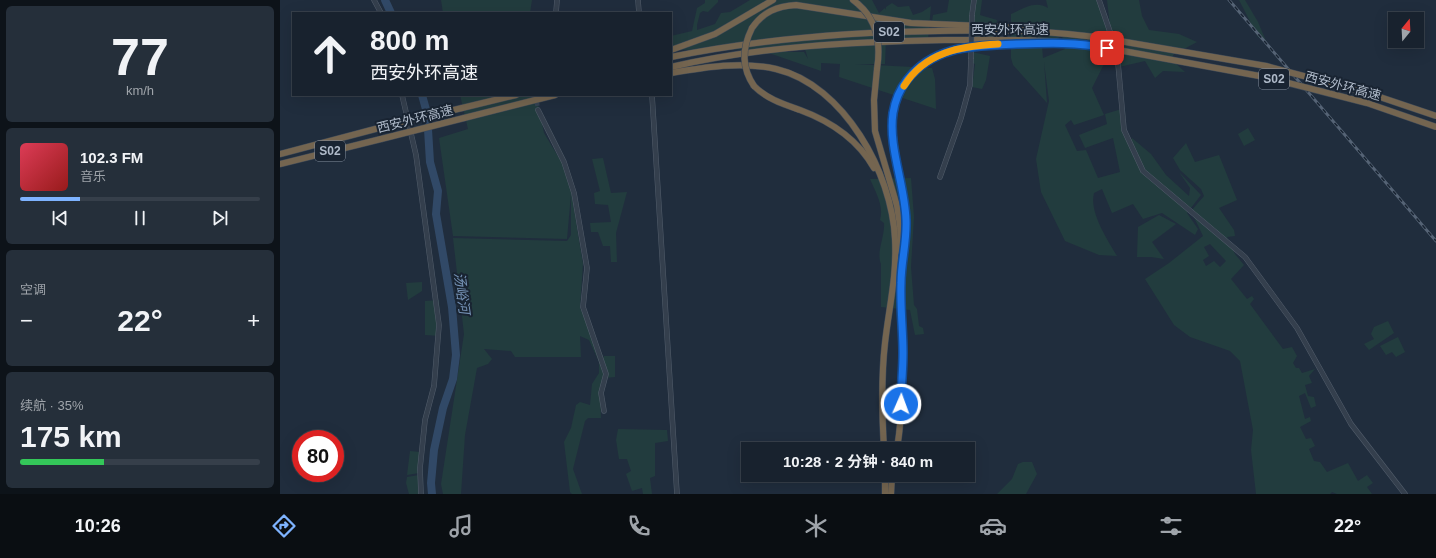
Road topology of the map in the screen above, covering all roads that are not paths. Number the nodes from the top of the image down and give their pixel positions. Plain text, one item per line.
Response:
1 (374, 0) edge
2 (557, 0) edge
3 (638, 0) edge
4 (773, 0) edge
5 (974, 0) edge
6 (1099, 0) edge
7 (856, 2) edge
8 (380, 12) edge
9 (556, 12) edge
10 (639, 12) edge
11 (1074, 34) junction
12 (1080, 43) junction
13 (672, 50) edge
14 (672, 57) edge
15 (672, 67) edge
16 (672, 73) edge
17 (402, 96) edge
18 (512, 96) edge
19 (551, 96) edge
20 (652, 96) edge
21 (538, 110) tunnel mouth
22 (1436, 116) edge
23 (1436, 127) edge
24 (280, 154) edge
25 (280, 164) edge
26 (940, 177) dead end
27 (886, 190) junction
28 (901, 282) junction
29 (604, 411) dead end
30 (884, 442) edge
31 (898, 442) edge
32 (885, 482) edge
33 (892, 482) edge
34 (421, 494) edge
35 (678, 494) edge
36 (885, 494) edge
37 (891, 494) edge
38 (1405, 494) edge

1 - 8 street
2 - 9 street
3 - 10 street
4 - 13 highway
5 - 26 street, bridge
6 - 38 street
7 - 28 highway, bridge
11 - 14 highway, 西安外环高速 / S02
11 - 22 highway, 西安外环高速 / S02, bridge
11 - 27 highway, bridge
12 - 15 highway, 西安外环高速 / S02
12 - 23 highway, 西安外环高速 / S02, bridge
12 - 28 highway
16 - 27 highway
17 - 34 street
18 - 24 highway, 西安外环高速 / S02, bridge
19 - 25 highway, 西安外环高速 / S02, bridge
20 - 35 street
21 - 29 street
27 - 30 highway
28 - 31 highway
32 - 36 highway
33 - 37 highway

